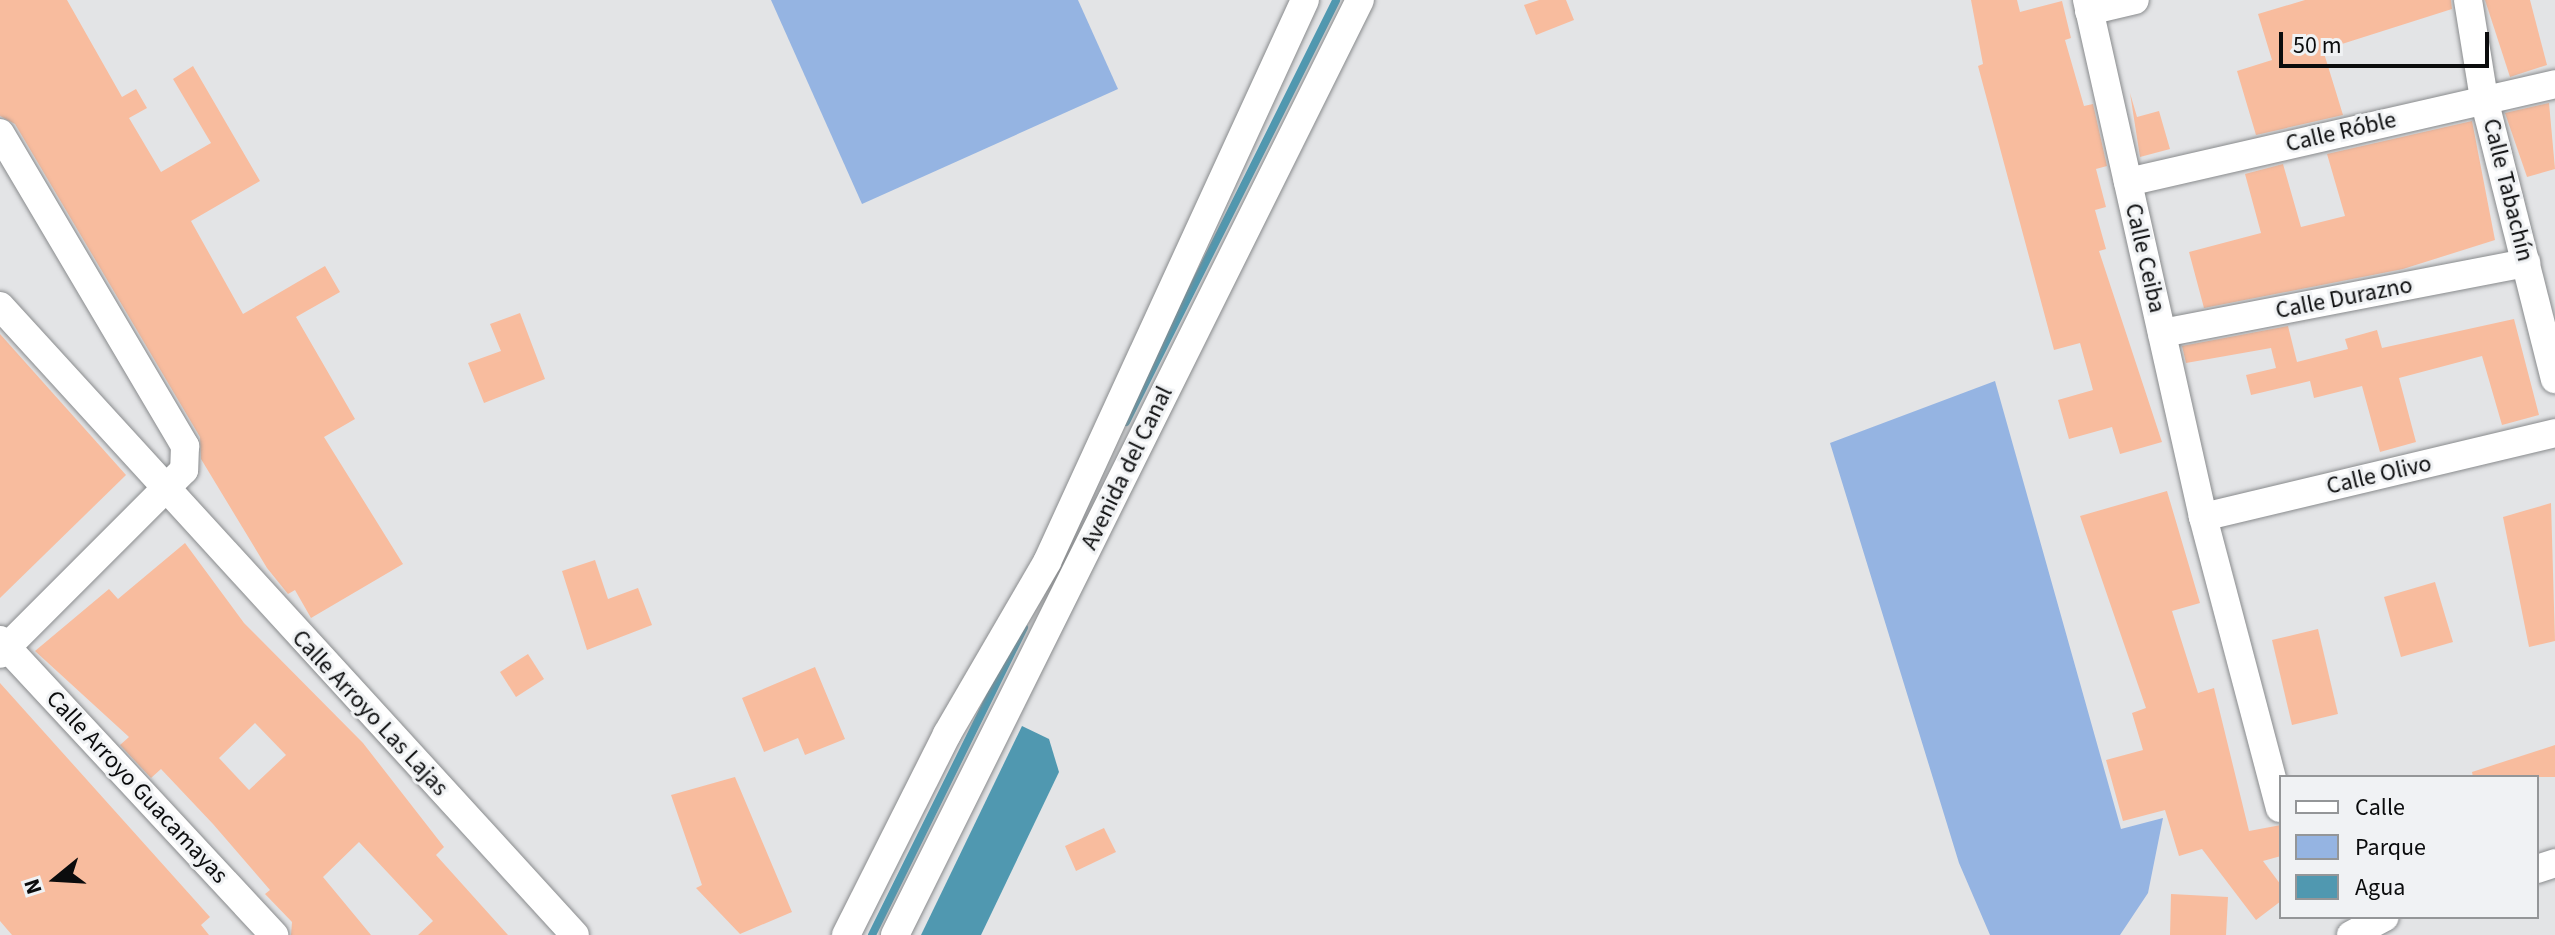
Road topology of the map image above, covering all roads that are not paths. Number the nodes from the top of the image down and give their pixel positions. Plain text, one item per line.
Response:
1 (1305, 0) edge
2 (1360, 0) edge
3 (2135, 0) edge
4 (2468, 0) edge
5 (2088, 6) edge
6 (2555, 84) edge
7 (2484, 99) junction
8 (0, 133) edge
9 (2128, 182) junction
10 (2526, 263) junction
11 (0, 306) edge
12 (2162, 333) junction
13 (2555, 379) edge
14 (2555, 433) edge
15 (166, 490) junction
16 (2203, 517) junction
17 (2, 647) edge
18 (2279, 804) edge
19 (2381, 919) edge
20 (274, 935) edge
21 (575, 935) edge
22 (846, 935) edge
23 (895, 935) edge
24 (2351, 935) edge

1 - 22 street
2 - 23 street, Avenida del Canal
3 - 5 street
4 - 7 street, Calle Tabachín
5 - 9 street, Calle Ceiba
6 - 7 street, Calle Róble
7 - 9 street, Calle Róble
7 - 10 street, Calle Tabachín
8 - 15 street
9 - 12 street, Calle Ceiba
10 - 12 street, Calle Durazno
10 - 13 street, Calle Tabachín
11 - 15 street, Calle Arroyo Las Lajas
12 - 16 street, Calle Ceiba
14 - 16 street, Calle Olivo
15 - 17 street
15 - 21 street, Calle Arroyo Las Lajas
16 - 18 street, Calle Ceiba
17 - 20 street, Calle Arroyo Guacamayas
19 - 24 street

